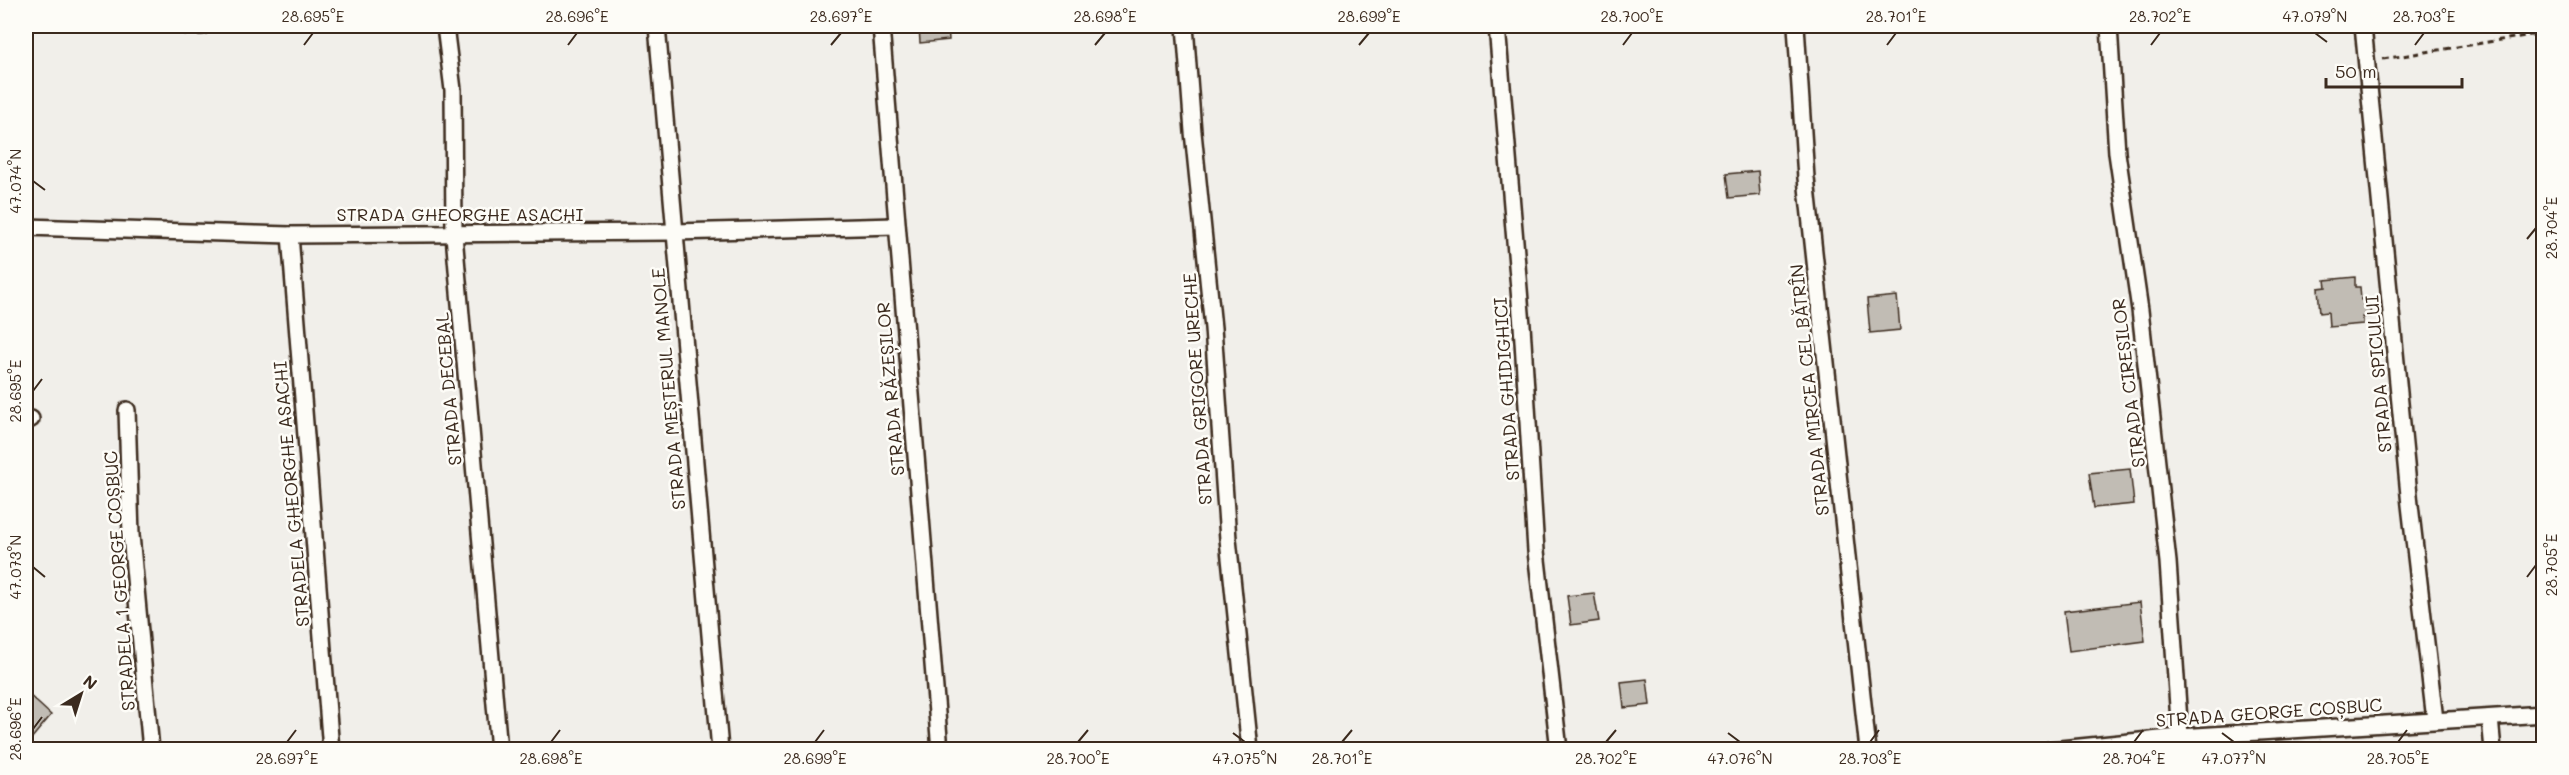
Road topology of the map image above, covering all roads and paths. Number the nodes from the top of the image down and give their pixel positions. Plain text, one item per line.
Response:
1 (188, 26) edge
2 (202, 26) edge
3 (445, 26) edge
4 (657, 26) edge
5 (881, 26) edge
6 (1185, 26) edge
7 (1497, 26) edge
8 (1796, 26) edge
9 (2109, 26) edge
10 (2363, 26) edge
11 (2544, 33) edge
12 (2367, 61) junction
13 (896, 226) junction
14 (26, 227) edge
15 (674, 232) junction
16 (290, 235) junction
17 (454, 235) junction
18 (127, 410) dead end
19 (2544, 714) edge
20 (2490, 718) junction
21 (2435, 720) junction
22 (2180, 743) edge
23 (151, 750) edge
24 (331, 750) edge
25 (499, 750) edge
26 (720, 750) edge
27 (940, 750) edge
28 (1250, 750) edge
29 (1559, 750) edge
30 (1868, 750) edge
31 (2050, 750) edge
32 (2493, 750) edge

1 - 2 street
3 - 17 street, STRADA DECEBAL
4 - 15 street, STRADA MEȘTERUL MANOLE
5 - 13 street, STRADA RĂZEȘILOR
6 - 28 street, STRADA GRIGORE URECHE
7 - 29 street, STRADA GHIDIGHICI
8 - 30 street, STRADA MIRCEA CEL BĂTRÎN
9 - 22 street, STRADA CIREȘILOR
10 - 12 street, STRADA SPICULUI
11 - 12 path
12 - 21 street, STRADA SPICULUI
13 - 15 street, STRADA GHEORGHE ASACHI
13 - 27 street, STRADA RĂZEȘILOR
14 - 16 street, STRADA GHEORGHE ASACHI
15 - 17 street, STRADA GHEORGHE ASACHI
15 - 26 street, STRADA MEȘTERUL MANOLE
16 - 17 street, STRADA GHEORGHE ASACHI
16 - 24 street, STRADELA GHEORGHE ASACHI
17 - 25 street, STRADA DECEBAL
18 - 23 street, STRADELA 1 GEORGE COȘBUC
19 - 20 street, STRADA GEORGE COȘBUC
20 - 21 street, STRADA GEORGE COȘBUC
20 - 32 street
21 - 22 street, STRADA GEORGE COȘBUC
22 - 31 street, STRADA GEORGE COȘBUC

